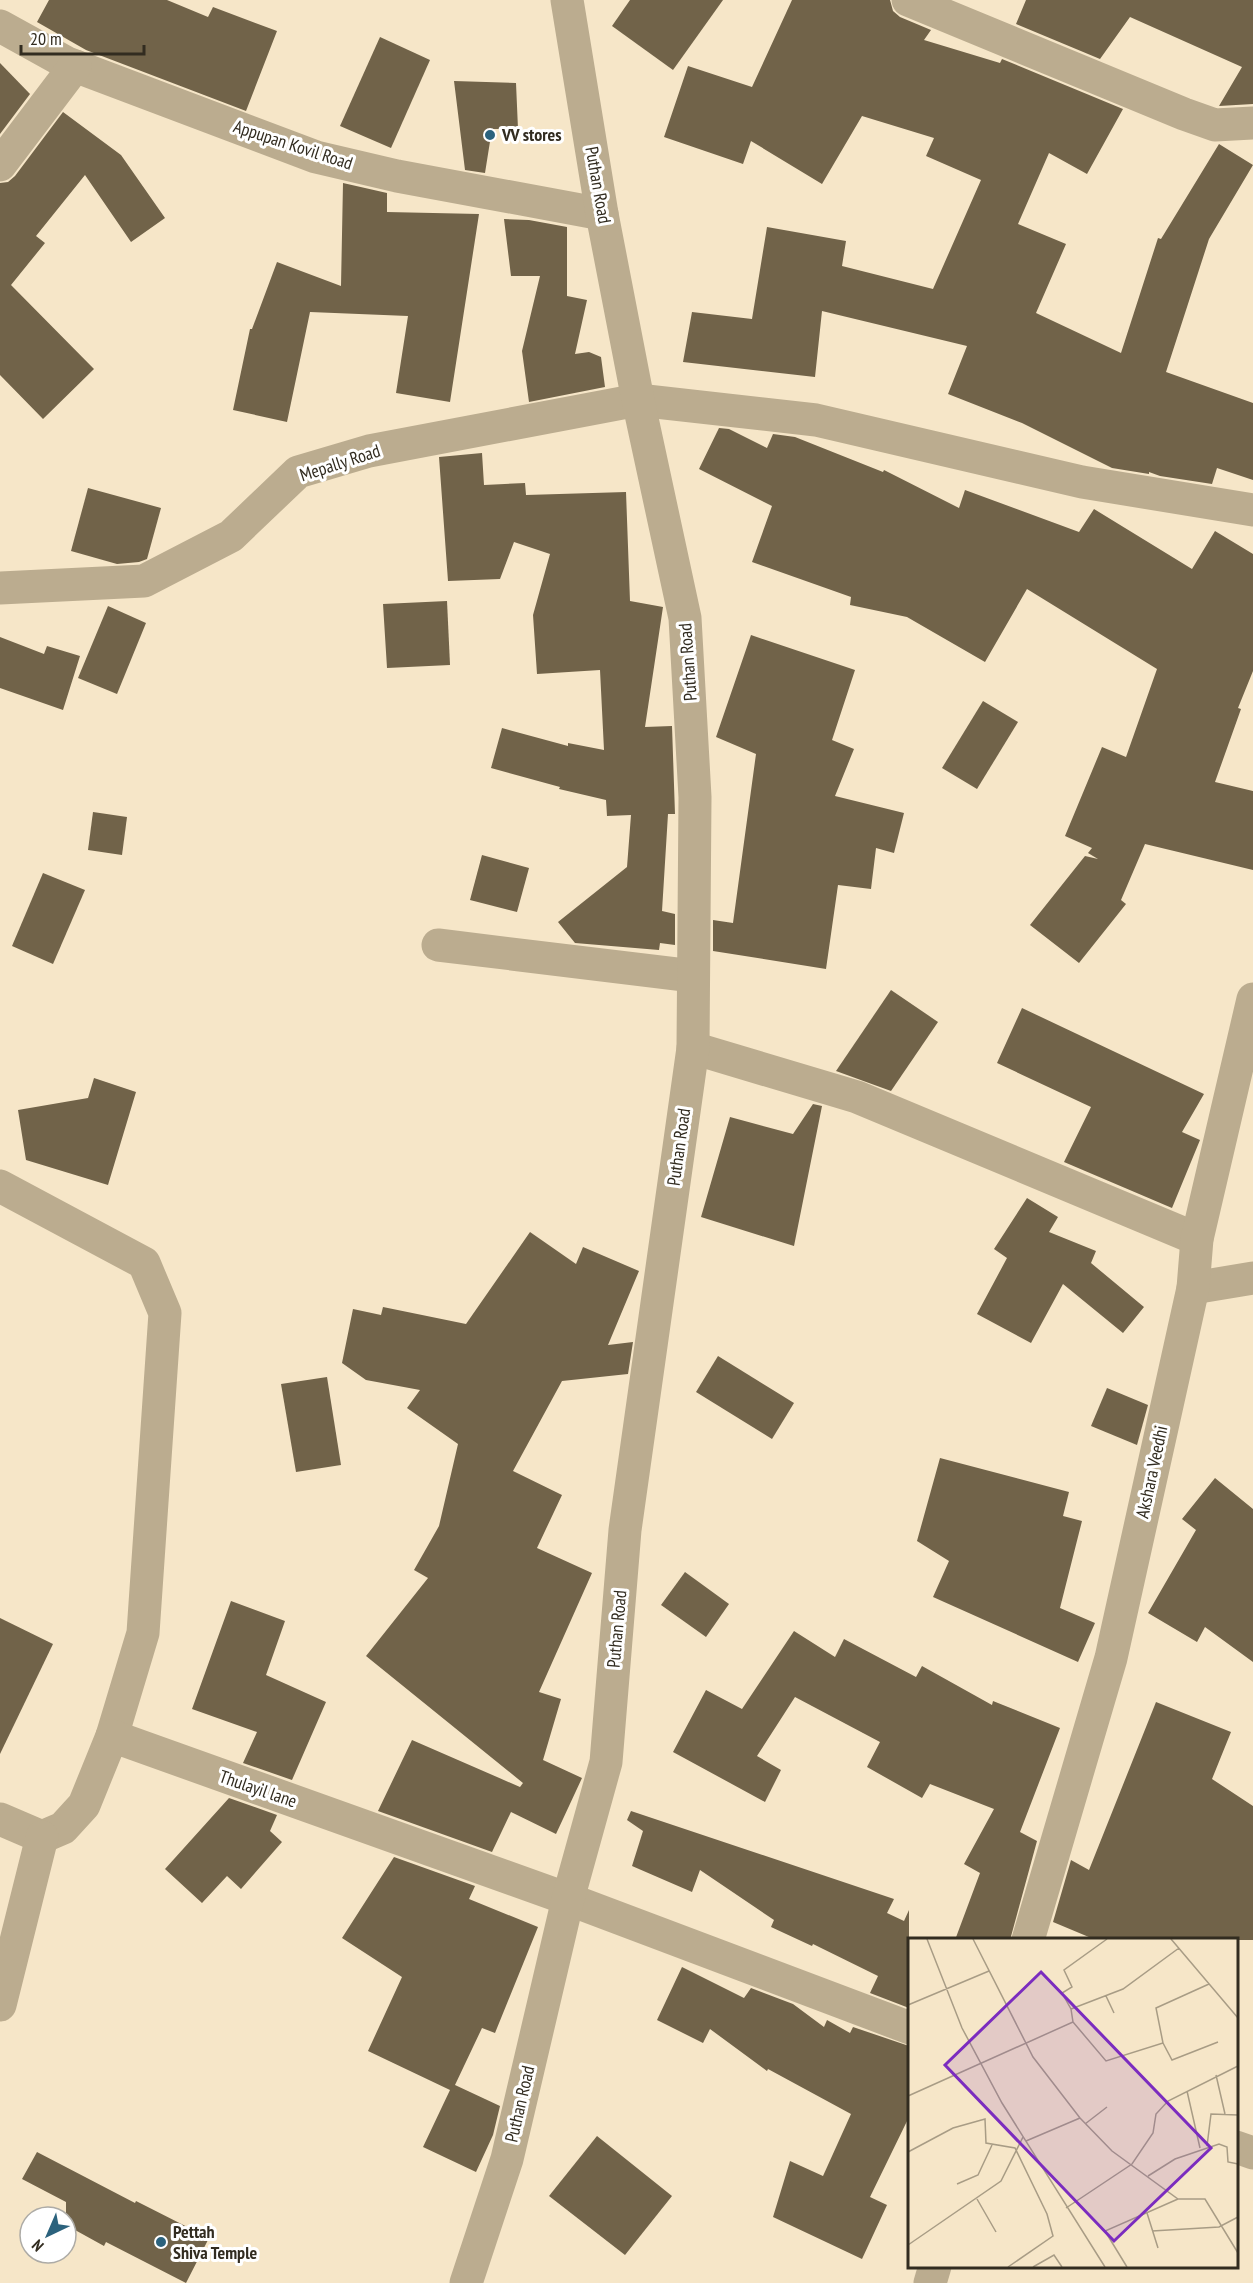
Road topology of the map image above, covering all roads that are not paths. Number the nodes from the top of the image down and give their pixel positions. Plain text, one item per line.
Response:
1 (567, 0) edge
2 (908, 0) edge
3 (4, 36) edge
4 (75, 66) junction
5 (1253, 123) edge
6 (0, 165) edge
7 (602, 214) junction
8 (638, 400) junction
9 (1253, 510) edge
10 (0, 588) edge
11 (438, 945) dead end
12 (693, 976) junction
13 (1253, 999) edge
14 (693, 1048) junction
15 (0, 1186) edge
16 (1197, 1239) junction
17 (1253, 1278) edge
18 (1193, 1288) junction
19 (112, 1736) junction
20 (0, 1819) edge
21 (42, 1837) junction
22 (568, 1899) junction
23 (1029, 1938) edge
24 (0, 2005) edge
25 (908, 2028) edge
26 (1238, 2148) edge
27 (1253, 2153) edge
28 (934, 2268) edge
29 (466, 2283) edge
30 (930, 2283) edge

1 - 7 street, Puthan Road
2 - 5 street
3 - 4 street, Appupan Kovil Road
4 - 6 street
4 - 7 street, Appupan Kovil Road
7 - 8 street, Puthan Road
8 - 9 street, Mepally Road
8 - 10 street, Mepally Road
8 - 12 street, Puthan Road
11 - 12 street
12 - 14 street, Puthan Road
13 - 16 street, Akshara Veedhi
14 - 16 street
14 - 22 street, Puthan Road
15 - 19 street
16 - 18 street, Akshara Veedhi
17 - 18 street
18 - 23 street, Akshara Veedhi
19 - 21 street
19 - 22 street, Thulayil lane
20 - 21 street
21 - 24 street
22 - 25 street, Thulayil lane
22 - 29 street, Puthan Road
26 - 27 street
28 - 30 street

